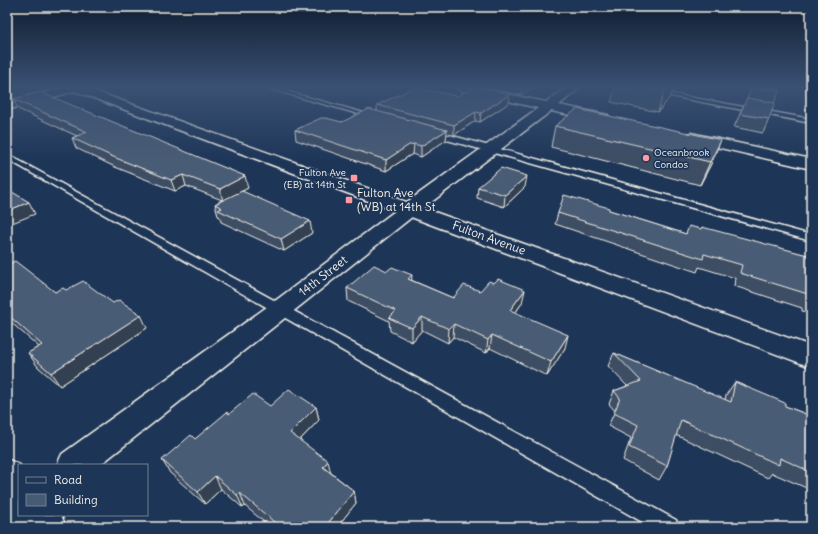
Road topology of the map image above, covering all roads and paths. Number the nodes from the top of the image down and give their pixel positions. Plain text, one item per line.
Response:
1 (144, 113) edge
2 (358, 113) edge
3 (538, 113) edge
4 (579, 113) edge
5 (771, 113) edge
6 (383, 120) edge
7 (811, 120) edge
8 (620, 122) edge
9 (421, 130) edge
10 (681, 135) edge
11 (489, 149) junction
12 (7, 156) edge
13 (811, 164) edge
14 (410, 209) junction
15 (811, 238) edge
16 (280, 310) junction
17 (811, 357) edge
18 (75, 464) edge
19 (7, 475) edge
20 (18, 490) edge
21 (18, 507) edge
22 (7, 515) edge
23 (38, 516) edge
24 (47, 527) edge
25 (669, 527) edge

1 - 14 street, Fulton Avenue
2 - 6 lane
3 - 11 street, 14th Street
4 - 8 street
5 - 7 lane
9 - 11 lane
10 - 13 street
11 - 14 street, 14th Street
11 - 15 lane
12 - 16 lane
14 - 16 street, 14th Street
14 - 17 street, Fulton Avenue
16 - 18 street, 14th Street
16 - 25 lane
19 - 20 street
21 - 22 street
23 - 24 street

